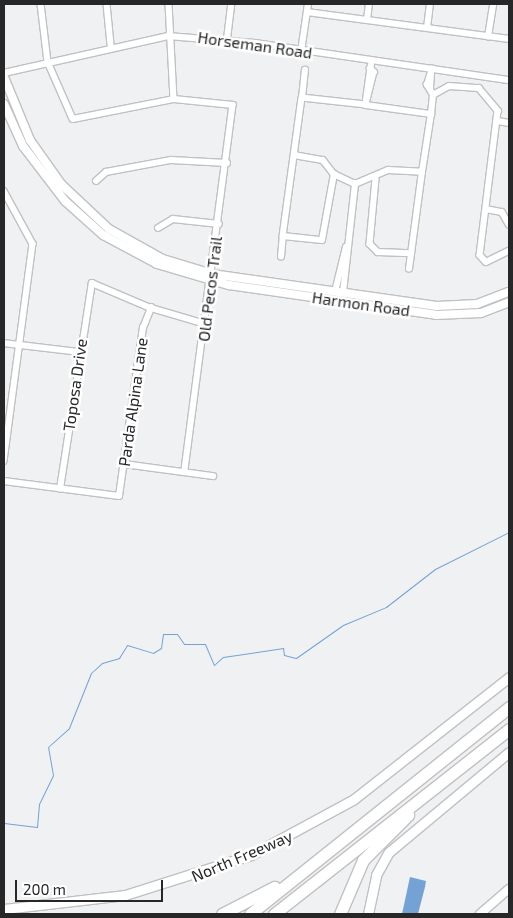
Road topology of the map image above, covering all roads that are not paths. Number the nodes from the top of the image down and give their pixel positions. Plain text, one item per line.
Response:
1 (41, 4) edge
2 (107, 4) edge
3 (169, 4) edge
4 (232, 4) edge
5 (308, 4) edge
6 (369, 4) edge
7 (430, 4) edge
8 (493, 4) edge
9 (307, 12) junction
10 (367, 20) junction
11 (427, 28) junction
12 (168, 36) junction
13 (488, 37) junction
14 (227, 39) junction
15 (509, 39) edge
16 (111, 45) junction
17 (301, 52) junction
18 (372, 61) junction
19 (48, 62) junction
20 (305, 70) dead end
21 (432, 71) junction
22 (4, 73) edge
23 (4, 77) edge
24 (509, 80) edge
25 (433, 95) junction
26 (302, 98) junction
27 (174, 99) junction
28 (366, 103) junction
29 (4, 104) edge
30 (431, 114) junction
31 (498, 121) junction
32 (509, 123) edge
33 (294, 155) junction
34 (227, 163) junction
35 (422, 172) junction
36 (334, 174) junction
37 (376, 179) junction
38 (96, 181) dead end
39 (355, 184) junction
40 (4, 191) edge
41 (486, 209) junction
42 (219, 224) junction
43 (509, 224) edge
44 (158, 228) dead end
45 (283, 236) junction
46 (509, 251) edge
47 (411, 252) junction
48 (281, 256) dead end
49 (409, 269) dead end
50 (212, 278) junction
51 (339, 292) junction
52 (509, 292) edge
53 (509, 302) edge
54 (151, 308) junction
55 (206, 324) junction
56 (4, 343) edge
57 (20, 345) junction
58 (79, 352) junction
59 (4, 461) edge
60 (124, 464) junction
61 (185, 472) junction
62 (213, 476) dead end
63 (4, 481) edge
64 (60, 489) junction
65 (509, 677) edge
66 (509, 707) edge
67 (509, 729) edge
68 (509, 752) edge
69 (444, 780) junction
70 (326, 851) junction
71 (346, 856) junction
72 (509, 889) edge
73 (4, 909) edge
74 (222, 914) edge
75 (250, 914) edge
76 (274, 914) edge
77 (282, 914) edge
78 (340, 914) edge
79 (368, 914) edge
80 (480, 914) edge

1 - 19 street
2 - 16 street
3 - 12 street
4 - 14 street
5 - 9 street
6 - 10 street
7 - 11 street
8 - 13 street
9 - 10 street
9 - 17 street
10 - 11 street
11 - 13 street
12 - 14 street, Horseman Road
12 - 16 street, Horseman Road
12 - 27 street
13 - 15 street
14 - 17 street, Horseman Road
16 - 19 street, Horseman Road
17 - 18 street, Horseman Road
18 - 21 street, Horseman Road
18 - 28 street
19 - 22 street, Horseman Road
19 - 27 street
20 - 26 street
21 - 24 street, Horseman Road
21 - 25 street
23 - 50 street
25 - 30 street
25 - 31 street
26 - 28 street
26 - 33 street
27 - 34 street, Old Pecos Trail
28 - 30 street
29 - 50 street
30 - 35 street
31 - 32 street
31 - 41 street
33 - 36 street
33 - 45 street
34 - 38 street
34 - 42 street, Old Pecos Trail
35 - 37 street
35 - 47 street
36 - 39 street
36 - 45 street
37 - 39 street
37 - 47 street
39 - 51 street
40 - 57 street
41 - 43 street
41 - 46 street
42 - 44 street
42 - 50 street, Old Pecos Trail
45 - 48 street
47 - 49 street
50 - 51 street, Harmon Road
50 - 53 street, Harmon Road
50 - 55 street, Old Pecos Trail
51 - 52 street, Harmon Road
54 - 55 street
54 - 58 street, Toposa Drive
54 - 60 street, Parda Alpina Lane
55 - 61 street, Old Pecos Trail
56 - 57 street
57 - 58 street
57 - 59 street
58 - 64 street, Toposa Drive
60 - 61 street
60 - 64 street, Parda Alpina Lane
61 - 62 street
63 - 64 street
65 - 73 main road, North Freeway
66 - 70 highway
67 - 69 highway
68 - 79 main road
69 - 71 highway
69 - 78 highway
70 - 74 highway
70 - 75 highway
71 - 76 highway
71 - 77 highway
72 - 80 street

